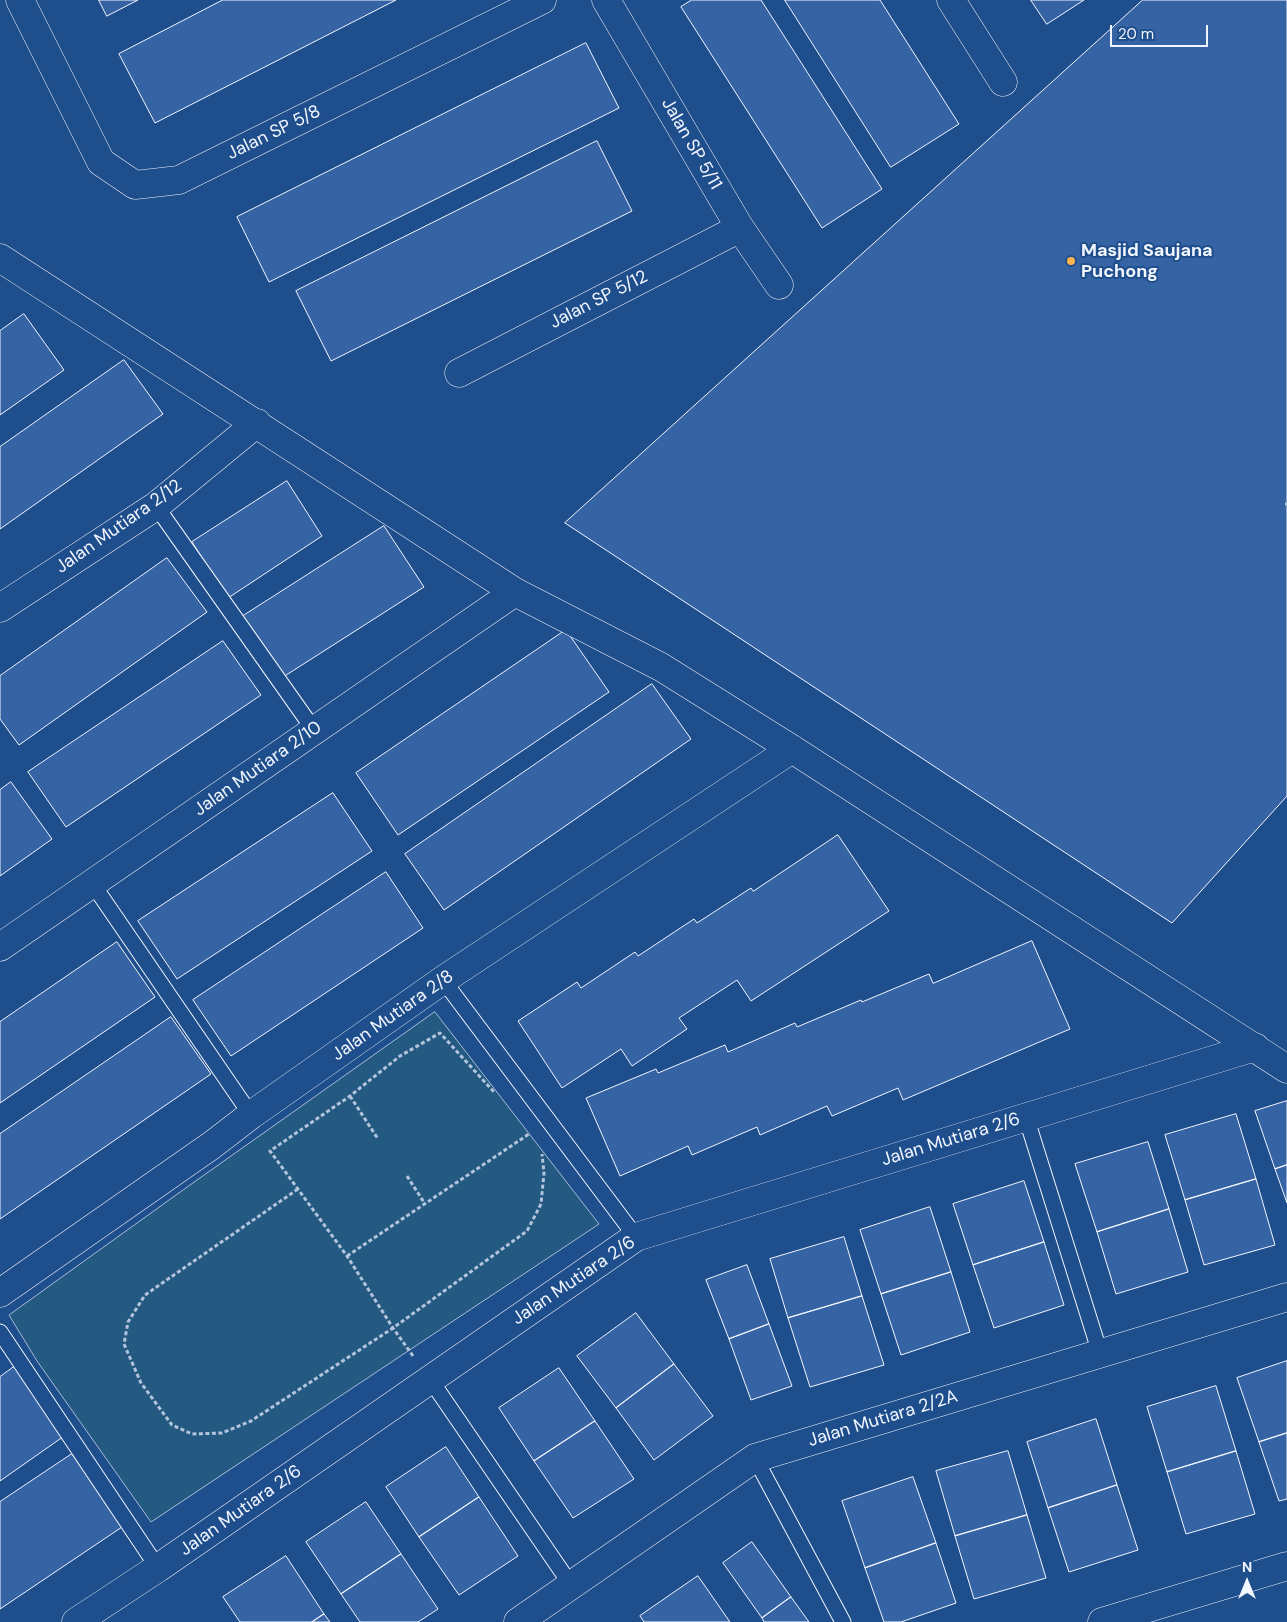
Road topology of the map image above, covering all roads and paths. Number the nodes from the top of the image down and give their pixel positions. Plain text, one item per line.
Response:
1 (20, 0) edge
2 (542, 0) edge
3 (606, 0) edge
4 (951, 0) edge
5 (1003, 82) dead end
6 (740, 228) junction
7 (0, 258) edge
8 (780, 285) dead end
9 (458, 373) dead end
10 (257, 423) junction
11 (156, 506) junction
12 (516, 592) junction
13 (0, 608) edge
14 (314, 730) junction
15 (792, 749) junction
16 (92, 883) junction
17 (0, 947) edge
18 (443, 980) junction
19 (1255, 1047) junction
20 (1287, 1069) edge
21 (350, 1096) junction
22 (498, 1097) dead end
23 (251, 1115) junction
24 (1026, 1117) junction
25 (378, 1139) dead end
26 (534, 1140) dead end
27 (538, 1147) dead end
28 (406, 1176) dead end
29 (298, 1188) junction
30 (425, 1204) junction
31 (636, 1237) junction
32 (347, 1256) junction
33 (0, 1292) edge
34 (1287, 1297) edge
35 (393, 1328) junction
36 (0, 1332) edge
37 (1100, 1353) junction
38 (430, 1379) junction
39 (755, 1458) junction
40 (1287, 1566) edge
41 (158, 1568) junction
42 (571, 1585) junction
43 (76, 1622) edge
44 (518, 1622) edge
45 (842, 1622) edge
46 (1102, 1622) edge

1 - 2 street, Jalan SP 5/8
3 - 6 street, Jalan SP 5/11
4 - 5 street
6 - 8 street, Jalan SP 5/11
6 - 9 street, Jalan SP 5/12
7 - 10 street
10 - 11 street, Jalan Mutiara 2/12
10 - 12 street
11 - 13 street, Jalan Mutiara 2/12
11 - 14 lane
12 - 14 street, Jalan Mutiara 2/10
12 - 15 street
14 - 16 street, Jalan Mutiara 2/10
15 - 18 street, Jalan Mutiara 2/8
15 - 19 street
16 - 17 street, Jalan Mutiara 2/10
16 - 23 lane
18 - 23 street, Jalan Mutiara 2/8
18 - 31 lane
19 - 20 street
19 - 24 street, Jalan Mutiara 2/6
21 - 22 path
21 - 25 path
21 - 29 path
23 - 33 street, Jalan Mutiara 2/8
24 - 31 street, Jalan Mutiara 2/6
24 - 37 lane
26 - 30 path
27 - 35 path
28 - 30 path
29 - 32 path
29 - 35 path
30 - 32 path
31 - 38 street, Jalan Mutiara 2/6
32 - 35 path
34 - 37 street, Jalan Mutiara 2/2A
35 - 38 path
36 - 41 lane
37 - 39 street, Jalan Mutiara 2/2A
38 - 41 street, Jalan Mutiara 2/6
38 - 42 lane
39 - 42 street, Jalan Mutiara 2/2A
39 - 45 lane
40 - 46 street
41 - 43 street, Jalan Mutiara 2/6
42 - 44 street, Jalan Mutiara 2/2A

